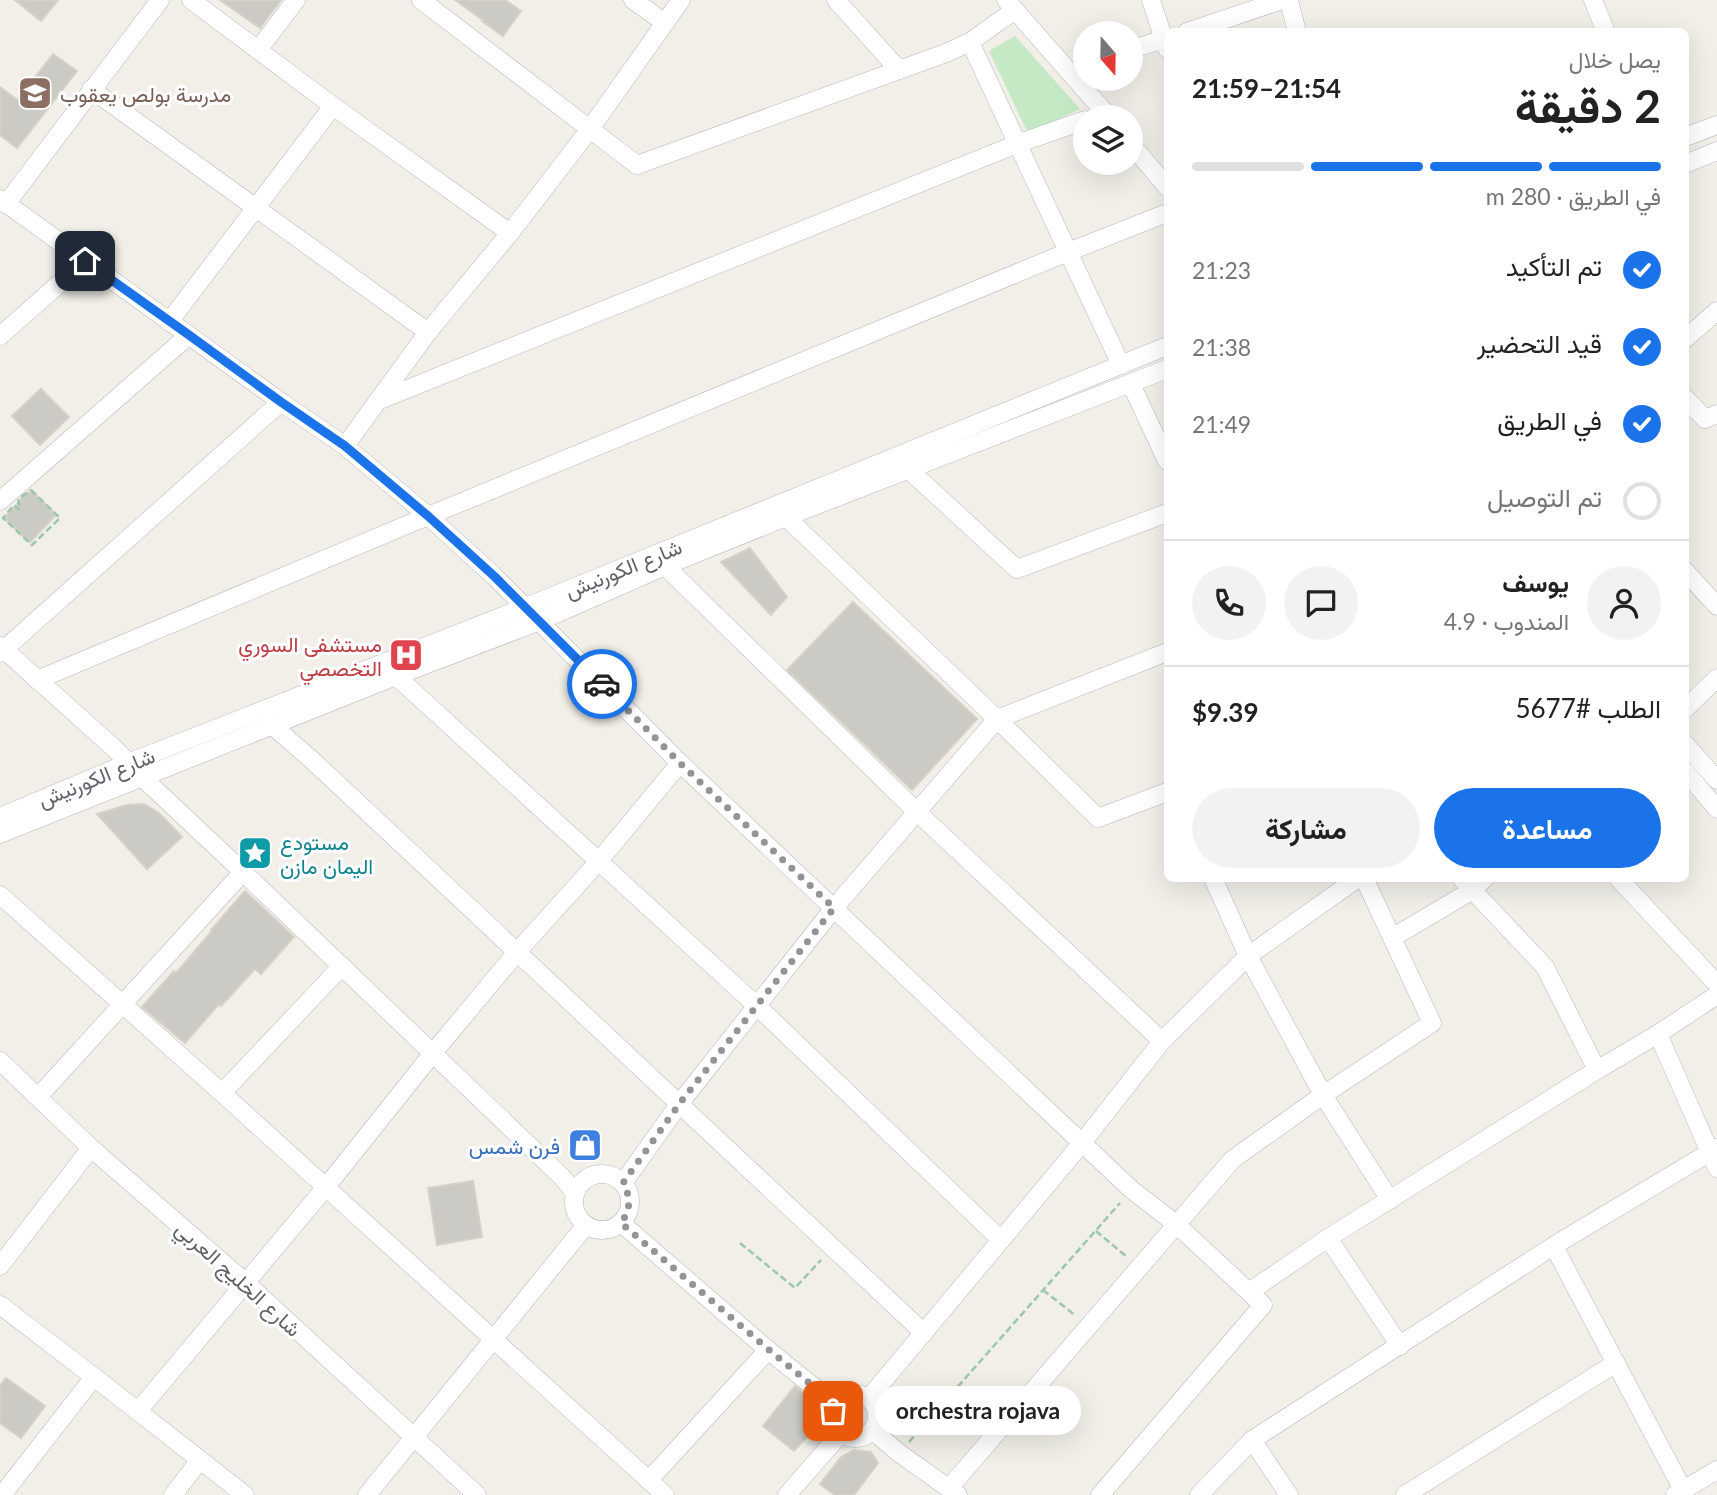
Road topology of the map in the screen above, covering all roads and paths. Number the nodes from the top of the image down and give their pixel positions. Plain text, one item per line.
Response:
1 (160, 0) edge
2 (191, 0) edge
3 (296, 0) edge
4 (421, 0) edge
5 (633, 0) edge
6 (681, 0) edge
7 (836, 0) edge
8 (1151, 0) edge
9 (1282, 0) edge
10 (1289, 0) edge
11 (1593, 0) edge
12 (1011, 5) edge
13 (665, 23) junction
14 (1199, 28) edge
15 (1296, 28) edge
16 (1604, 28) edge
17 (1164, 36) edge
18 (970, 42) junction
19 (1164, 42) edge
20 (1143, 47) edge
21 (258, 50) junction
22 (1073, 64) edge
23 (899, 70) junction
24 (92, 89) junction
25 (333, 106) junction
26 (1073, 124) edge
27 (1717, 125) edge
28 (590, 129) junction
29 (1689, 136) edge
30 (1017, 144) junction
31 (1717, 151) edge
32 (1143, 158) edge
33 (1689, 162) edge
34 (1164, 183) edge
35 (3, 202) edge
36 (256, 208) junction
37 (1164, 214) edge
38 (510, 233) junction
39 (1068, 252) junction
40 (85, 261) junction
41 (1717, 311) edge
42 (169, 322) junction
43 (429, 332) junction
44 (189, 335) junction
45 (1689, 336) edge
46 (0, 337) edge
47 (1164, 347) edge
48 (1121, 365) junction
49 (1164, 370) edge
50 (1131, 384) junction
51 (380, 400) junction
52 (281, 402) junction
53 (1689, 402) edge
54 (1717, 414) edge
55 (345, 446) junction
56 (1164, 455) edge
57 (908, 468) junction
58 (31, 489) joint
59 (0, 501) edge
60 (1164, 514) edge
61 (428, 516) junction
62 (786, 517) junction
63 (665, 566) junction
64 (1689, 575) edge
65 (1717, 606) edge
66 (526, 607) junction
67 (540, 621) junction
68 (1, 650) edge
69 (1164, 653) edge
70 (396, 676) junction
71 (1717, 678) edge
72 (37, 680) junction
73 (1689, 705) edge
74 (997, 719) junction
75 (272, 725) junction
76 (1689, 748) edge
77 (680, 763) junction
78 (128, 764) junction
79 (1689, 776) edge
80 (143, 778) junction
81 (1717, 780) edge
82 (1164, 793) edge
83 (1717, 809) edge
84 (917, 812) junction
85 (0, 817) edge
86 (0, 834) edge
87 (599, 861) junction
88 (243, 872) junction
89 (1215, 882) edge
90 (1352, 882) edge
91 (1366, 882) edge
92 (1622, 882) edge
93 (1472, 883) edge
94 (0, 895) edge
95 (834, 908) junction
96 (1392, 938) junction
97 (517, 952) junction
98 (1248, 956) junction
99 (342, 966) junction
100 (1717, 984) edge
101 (1717, 995) edge
102 (123, 1005) junction
103 (757, 1006) junction
104 (1658, 1034) junction
105 (1162, 1041) junction
106 (433, 1053) junction
107 (3, 1069) edge
108 (1597, 1070) junction
109 (222, 1093) junction
110 (1323, 1095) junction
111 (38, 1097) junction
112 (680, 1103) junction
113 (1082, 1143) junction
114 (92, 1148) junction
115 (1715, 1156) edge
116 (623, 1183) junction
117 (326, 1187) junction
118 (1132, 1190) junction
119 (575, 1193) junction
120 (1390, 1200) junction
121 (621, 1223) junction
122 (1176, 1224) junction
123 (586, 1225) junction
124 (1096, 1231) junction
125 (1328, 1238) junction
126 (1001, 1240) junction
127 (740, 1243) dead end
128 (1555, 1245) junction
129 (833, 1247) junction
130 (0, 1266) edge
131 (1139, 1267) junction
132 (246, 1283) junction
133 (1043, 1290) junction
134 (1249, 1292) junction
135 (0, 1306) edge
136 (1088, 1326) junction
137 (924, 1333) junction
138 (493, 1339) junction
139 (1400, 1346) junction
140 (768, 1349) junction
141 (1616, 1363) junction
142 (94, 1377) junction
143 (869, 1398) junction
144 (836, 1405) junction
145 (138, 1411) junction
146 (872, 1430) junction
147 (841, 1433) junction
148 (414, 1437) junction
149 (1252, 1440) junction
150 (899, 1454) junction
151 (200, 1460) junction
152 (1717, 1470) edge
153 (649, 1480) junction
154 (953, 1492) edge
155 (1679, 1492) edge
156 (2, 1495) edge
157 (173, 1495) edge
158 (245, 1495) edge
159 (368, 1495) edge
160 (477, 1495) edge
161 (665, 1495) edge
162 (787, 1495) edge
163 (1100, 1495) edge
164 (1199, 1495) edge
165 (1289, 1495) edge
166 (1405, 1495) edge

1 - 24 street
2 - 21 street
3 - 21 street
4 - 28 street
5 - 13 street
6 - 13 street
7 - 23 street
8 - 17 street
9 - 14 street
10 - 15 street
11 - 16 street
12 - 18 street
12 - 22 street
13 - 28 street
18 - 23 street
18 - 30 street
19 - 20 street
21 - 25 street
23 - 28 street
24 - 35 street
24 - 36 street
25 - 36 street
25 - 38 street
26 - 30 street
27 - 29 street
28 - 38 street
30 - 39 street
30 - 51 street
31 - 33 street
32 - 34 street
35 - 40 street
36 - 42 street
36 - 43 street
37 - 39 street
38 - 43 street
39 - 48 street
39 - 61 street
40 - 42 street
40 - 46 street
41 - 45 street
42 - 44 street
43 - 51 street
44 - 52 street
44 - 59 street
47 - 48 street, شارع الكورنيش
48 - 66 street, شارع الكورنيش
49 - 50 street, شارع الكورنيش
50 - 56 street
50 - 57 street, شارع الكورنيش
51 - 55 street
52 - 55 street
52 - 68 street
53 - 54 street
55 - 61 street
57 - 60 street
57 - 62 street, شارع الكورنيش
58 - 58 path
61 - 66 street
61 - 72 street
62 - 63 street, شارع الكورنيش
62 - 74 street
63 - 67 street, شارع الكورنيش
63 - 84 street
64 - 65 street
66 - 67 street
66 - 78 street, شارع الكورنيش
67 - 70 street, شارع الكورنيش
67 - 77 street
68 - 72 street
69 - 74 street
70 - 75 street, شارع الكورنيش
70 - 87 street
71 - 73 street
72 - 78 street
74 - 82 street
74 - 84 street
75 - 80 street, شارع الكورنيش
75 - 97 street
76 - 81 street
77 - 87 street
77 - 95 street
78 - 80 street
78 - 85 street, شارع الكورنيش
79 - 83 street
80 - 86 street, شارع الكورنيش
80 - 88 street
84 - 95 street
84 - 105 street
87 - 97 street
87 - 103 street
88 - 99 street
88 - 102 street
89 - 98 street
90 - 98 street
91 - 96 street
92 - 100 street
93 - 96 street
93 - 108 street
94 - 102 street
95 - 103 street
95 - 113 street
96 - 110 street
97 - 106 street
97 - 112 street
98 - 105 street
98 - 110 street
99 - 106 street
99 - 109 street
101 - 104 street
102 - 109 street
102 - 111 street
103 - 112 street
103 - 126 street
104 - 108 street
104 - 115 street
105 - 113 street
106 - 117 street
106 - 119 street
107 - 111 street, شارع الخليج العربي
108 - 120 street
109 - 117 street
110 - 120 street
110 - 122 street
111 - 114 street, شارع الخليج العربي
112 - 116 street
112 - 129 street
113 - 118 street
113 - 126 street
114 - 130 street
114 - 132 street, شارع الخليج العربي
115 - 128 street
116 - 119 street
116 - 121 street
117 - 132 street
117 - 138 street
118 - 122 street
118 - 124 path
119 - 123 street
120 - 125 street
121 - 123 street
121 - 140 street
122 - 131 street
122 - 134 street
123 - 138 street
124 - 131 path
124 - 133 path
125 - 134 street
125 - 139 street
126 - 137 street
127 - 129 path
128 - 139 street
128 - 141 street
129 - 137 street
131 - 136 street
132 - 145 street
132 - 148 street, شارع الخليج العربي
133 - 136 path
133 - 150 path
134 - 163 street
135 - 142 street
136 - 154 street
137 - 143 street
138 - 148 street
138 - 153 street
139 - 149 street
140 - 144 street
140 - 153 street
141 - 155 street
141 - 166 street
142 - 145 street
142 - 156 street
143 - 144 street
143 - 146 street
144 - 147 street
145 - 151 street
146 - 147 street
146 - 150 street
147 - 162 street
148 - 159 street
148 - 160 street, شارع الخليج العربي
149 - 164 street
149 - 165 street
150 - 154 street
151 - 157 street
151 - 158 street
152 - 155 street
153 - 161 street

